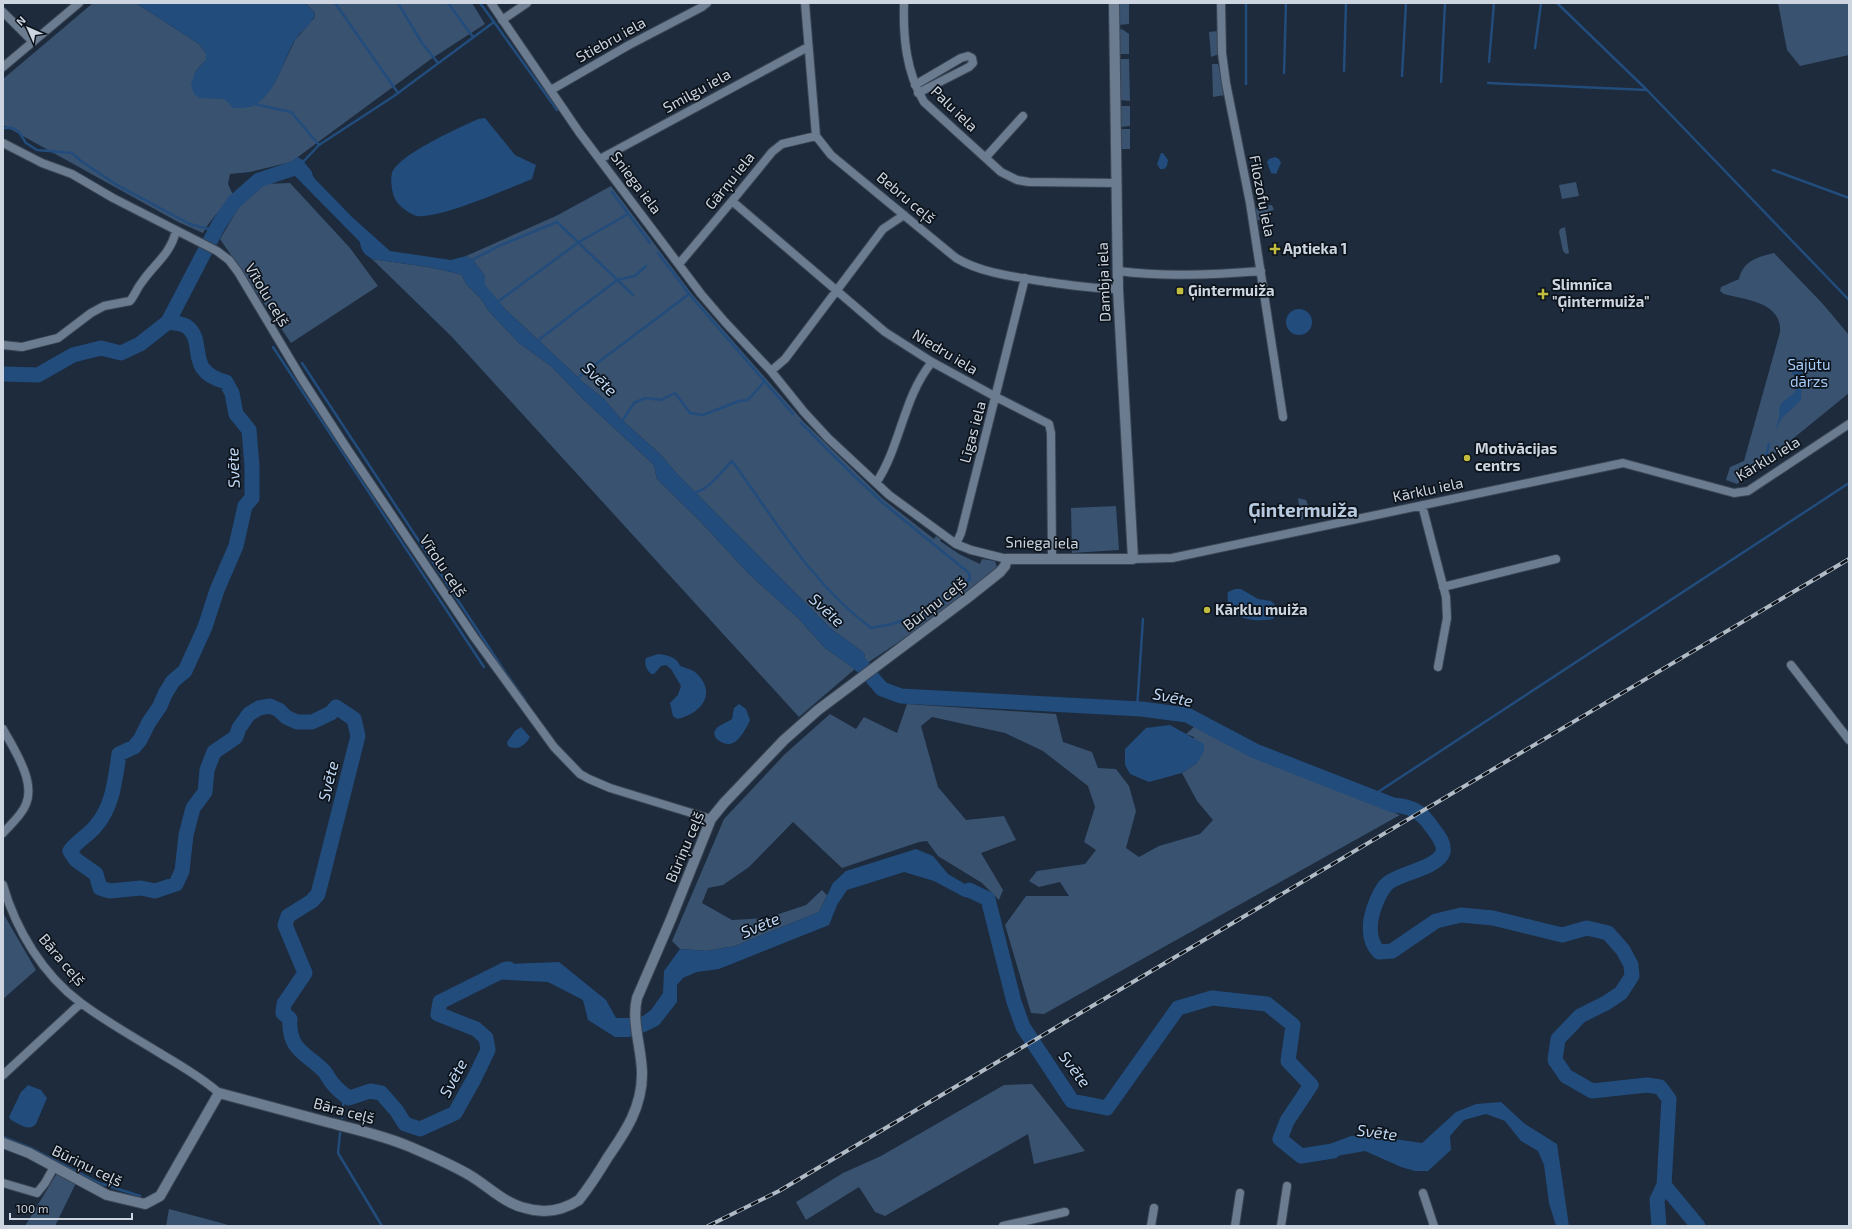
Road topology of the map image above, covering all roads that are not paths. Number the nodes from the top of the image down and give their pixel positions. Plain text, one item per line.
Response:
1 (79, 3) edge
2 (491, 3) edge
3 (528, 3) edge
4 (707, 3) edge
5 (805, 3) edge
6 (904, 3) edge
7 (1114, 3) edge
8 (1221, 3) edge
9 (3, 12) edge
10 (502, 20) junction
11 (33, 42) junction
12 (808, 47) junction
13 (3, 67) edge
14 (916, 89) junction
15 (551, 90) junction
16 (1023, 116) dead end
17 (816, 136) junction
18 (3, 143) edge
19 (986, 158) junction
20 (600, 160) junction
21 (1117, 183) junction
22 (732, 201) junction
23 (904, 215) junction
24 (176, 231) junction
25 (679, 264) junction
26 (1118, 271) junction
27 (1261, 271) junction
28 (1025, 278) junction
29 (1118, 289) junction
30 (837, 291) junction
31 (3, 345) edge
32 (932, 362) junction
33 (771, 371) junction
34 (996, 397) junction
35 (1283, 417) dead end
36 (1849, 424) edge
37 (876, 483) junction
38 (1422, 505) junction
39 (956, 544) junction
40 (1007, 559) junction
41 (1052, 559) junction
42 (1133, 559) junction
43 (1556, 559) dead end
44 (1443, 587) junction
45 (1791, 665) dead end
46 (1438, 667) dead end
47 (3, 729) edge
48 (1849, 740) edge
49 (711, 819) junction
50 (3, 833) edge
51 (3, 885) edge
52 (80, 1003) junction
53 (635, 1010) joint
54 (3, 1076) edge
55 (219, 1093) junction
56 (3, 1143) edge
57 (54, 1167) junction
58 (3, 1182) edge
59 (1287, 1186) dead end
60 (1240, 1193) dead end
61 (1423, 1193) dead end
62 (1154, 1208) dead end
63 (1065, 1212) dead end
64 (1003, 1226) edge
65 (1151, 1226) edge
66 (1235, 1226) edge
67 (1281, 1226) edge
68 (1434, 1226) edge

1 - 11 street
2 - 10 street, Sniega iela
3 - 10 street
4 - 15 street, Stiebru iela
5 - 12 street
6 - 14 street, Palu iela
7 - 21 street, Dambja iela
8 - 27 street, Filozofu iela
9 - 11 street
10 - 15 street, Sniega iela
11 - 13 street
12 - 17 street
12 - 20 street, Smilgu iela
14 - 14 street
14 - 19 street, Palu iela
15 - 20 street, Sniega iela
16 - 19 street
17 - 22 street, Gārņu iela
17 - 23 street, Bebru ceļš
18 - 24 street
19 - 21 street, Palu iela
20 - 25 street, Sniega iela
21 - 26 street, Dambja iela
22 - 25 street, Gārņu iela
22 - 30 street, Niedru iela
23 - 28 street, Bebru ceļš
23 - 30 street
24 - 31 street
24 - 49 street, Vītolu ceļš
25 - 33 street, Sniega iela
26 - 27 street
26 - 29 street, Dambja iela
27 - 35 street, Filozofu iela
28 - 29 street, Bebru ceļš
28 - 34 street, Līgas iela
29 - 42 street, Dambja iela
30 - 32 street, Niedru iela
30 - 33 street
32 - 34 street, Niedru iela
32 - 37 street
33 - 37 street, Sniega iela
34 - 39 street, Līgas iela
34 - 41 street, Niedru iela
36 - 38 street, Kārklu iela
37 - 39 street, Sniega iela
38 - 42 street, Kārklu iela
38 - 44 street
39 - 40 street, Sniega iela
40 - 41 street, Sniega iela
40 - 49 street, Būriņu ceļš
41 - 42 street, Sniega iela
43 - 44 street
44 - 46 street
45 - 48 street
47 - 50 street
49 - 53 street, Būriņu ceļš
51 - 52 street, Bāra ceļš
52 - 54 street
52 - 55 street, Bāra ceļš
53 - 55 street, Bāra ceļš
55 - 57 street, Būriņu ceļš
56 - 57 street, Būriņu ceļš
57 - 58 street
59 - 67 street
60 - 66 street
61 - 68 street
62 - 65 street
63 - 64 street

